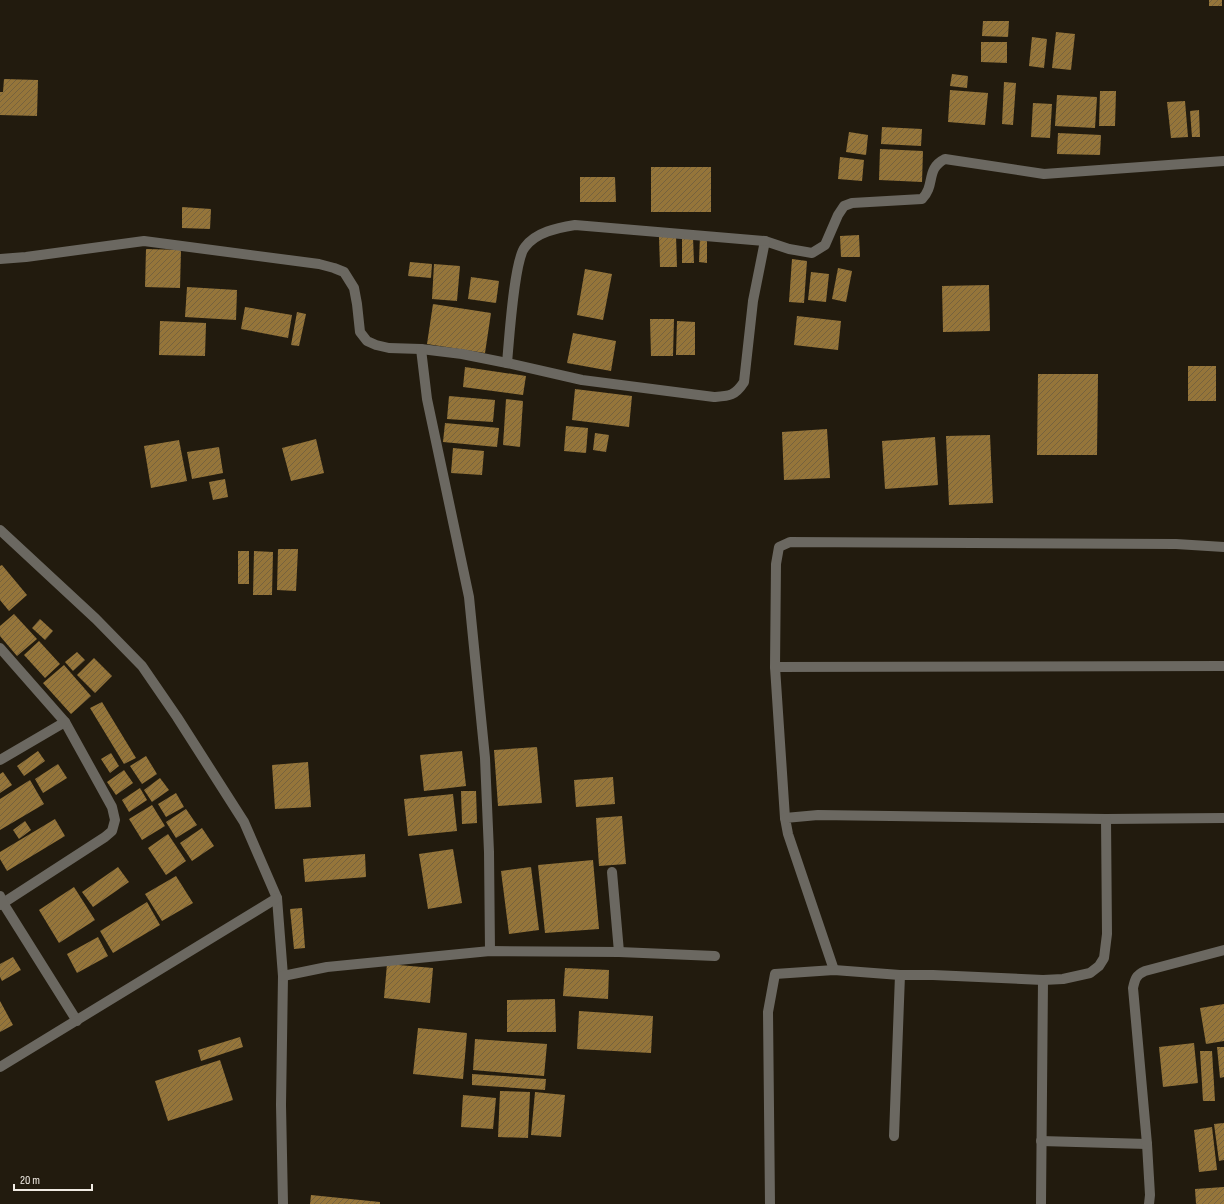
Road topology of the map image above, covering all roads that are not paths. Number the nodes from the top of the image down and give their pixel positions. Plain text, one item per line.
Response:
1 (1224, 161) edge
2 (765, 241) junction
3 (0, 259) edge
4 (421, 349) junction
5 (507, 363) junction
6 (0, 530) edge
7 (1224, 547) edge
8 (0, 648) edge
9 (1224, 666) edge
10 (775, 667) junction
11 (65, 722) junction
12 (0, 760) edge
13 (785, 818) junction
14 (1224, 818) edge
15 (1106, 819) junction
16 (612, 872) dead end
17 (277, 898) junction
18 (1, 901) edge
19 (1224, 950) edge
20 (490, 951) junction
21 (619, 952) junction
22 (715, 956) dead end
23 (834, 970) junction
24 (900, 975) junction
25 (283, 976) junction
26 (1042, 980) junction
27 (77, 1021) junction
28 (0, 1067) edge
29 (894, 1136) dead end
30 (1041, 1141) junction
31 (1147, 1144) junction
32 (283, 1204) edge
33 (770, 1204) edge
34 (1041, 1204) edge
35 (1149, 1204) edge

1 - 2 street
2 - 5 street
2 - 5 street
3 - 4 street
4 - 5 street
4 - 20 street
6 - 17 street
7 - 10 street
8 - 11 street
9 - 10 street
10 - 13 street
11 - 12 street
11 - 18 street
13 - 15 street
13 - 23 street
14 - 15 street
15 - 26 street
16 - 21 street
17 - 25 street
17 - 27 street
18 - 27 street
19 - 31 street
20 - 21 street
20 - 25 street
21 - 22 street
23 - 24 street
23 - 33 street
24 - 26 street
24 - 29 street
25 - 32 street
26 - 30 street
27 - 28 street
30 - 31 street
30 - 34 street
31 - 35 street

